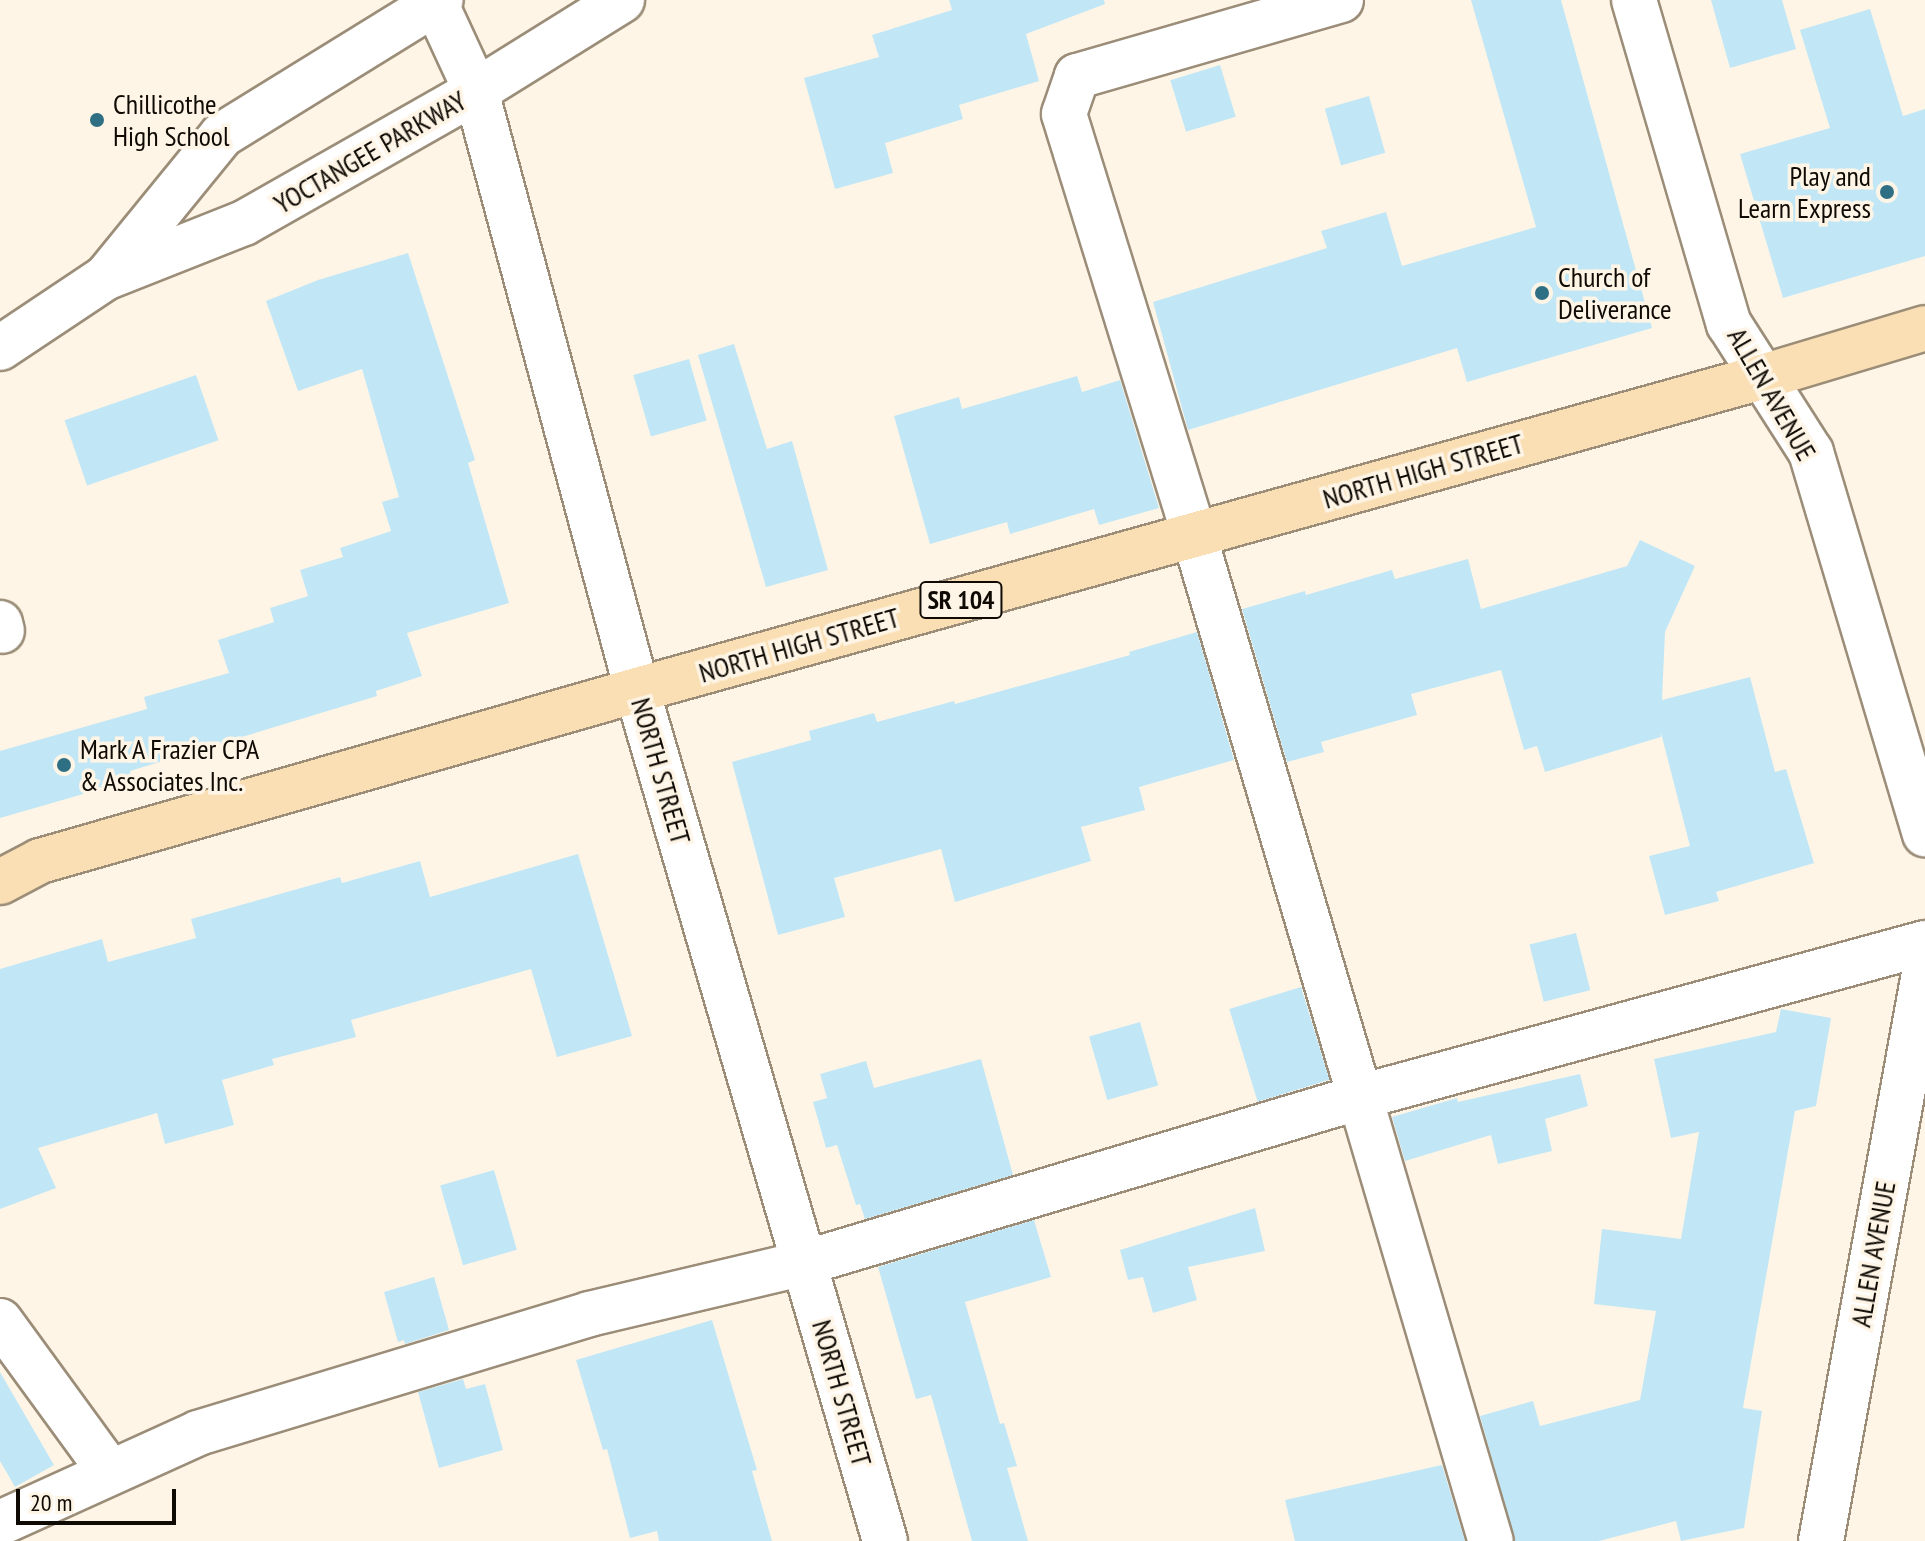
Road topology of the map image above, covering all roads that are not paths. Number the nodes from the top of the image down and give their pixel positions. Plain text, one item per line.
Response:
1 (622, 0) edge
2 (1341, 0) edge
3 (1634, 0) edge
4 (437, 1) edge
5 (476, 91) junction
6 (105, 278) junction
7 (1925, 328) edge
8 (0, 348) edge
9 (1762, 377) junction
10 (1194, 535) junction
11 (637, 690) junction
12 (1925, 834) edge
13 (0, 882) edge
14 (1925, 943) edge
15 (1925, 968) edge
16 (1360, 1097) junction
17 (804, 1263) junction
18 (0, 1321) edge
19 (110, 1472) junction
20 (0, 1523) edge
21 (885, 1541) edge
22 (1491, 1541) edge
23 (1821, 1541) edge

1 - 5 street, YOCTANGEE PARKWAY
2 - 10 street
3 - 9 street, ALLEN AVENUE
4 - 5 street, NORTH STREET
4 - 6 street, YOCTANGEE PARKWAY
5 - 6 street, YOCTANGEE PARKWAY
5 - 11 street, NORTH STREET
6 - 8 street, YOCTANGEE PARKWAY
7 - 9 main road, NORTH HIGH STREET / SR 104
9 - 10 main road, NORTH HIGH STREET / SR 104
9 - 12 street, ALLEN AVENUE
10 - 11 main road, NORTH HIGH STREET / SR 104
10 - 16 street
11 - 13 main road, NORTH HIGH STREET / SR 104
11 - 17 street, NORTH STREET
14 - 16 street
15 - 23 street, ALLEN AVENUE
16 - 17 street
16 - 22 street
17 - 19 street
17 - 21 street, NORTH STREET
18 - 19 street
19 - 20 street

